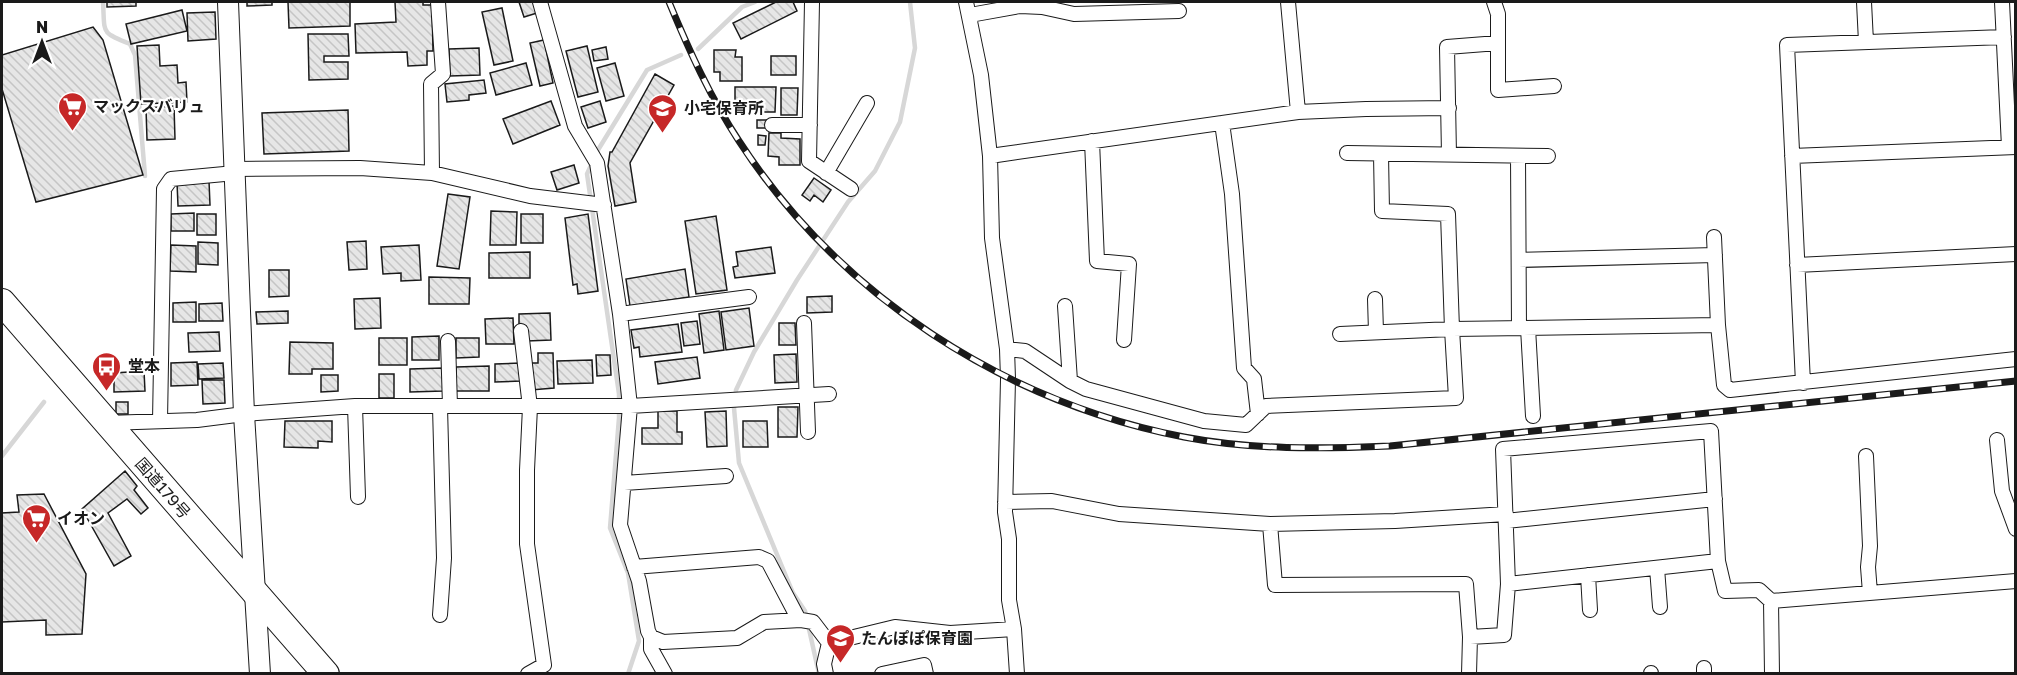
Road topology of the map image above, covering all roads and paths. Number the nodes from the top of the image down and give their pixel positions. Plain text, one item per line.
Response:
1 (228, 2) edge
2 (438, 2) edge
3 (540, 2) edge
4 (812, 2) edge
5 (1288, 2) edge
6 (1494, 2) edge
7 (1864, 2) edge
8 (2002, 2) edge
9 (1028, 4) edge
10 (1129, 7) edge
11 (968, 8) edge
12 (1179, 11) dead end
13 (2004, 37) junction
14 (1866, 42) junction
15 (1498, 43) junction
16 (1554, 86) dead end
17 (867, 103) dead end
18 (1449, 108) junction
19 (1298, 112) junction
20 (1222, 123) junction
21 (772, 124) dead end
22 (810, 124) junction
23 (1092, 141) junction
24 (2012, 147) edge
25 (1347, 153) dead end
26 (1381, 154) junction
27 (1449, 155) junction
28 (990, 156) junction
29 (1518, 156) junction
30 (1548, 156) dead end
31 (1792, 156) junction
32 (235, 171) junction
33 (432, 173) junction
34 (826, 173) junction
35 (851, 189) dead end
36 (604, 204) junction
37 (1714, 237) dead end
38 (2016, 254) edge
39 (1715, 255) junction
40 (1519, 260) junction
41 (1797, 265) junction
42 (749, 297) dead end
43 (1375, 299) dead end
44 (2, 303) edge
45 (1065, 306) dead end
46 (620, 314) junction
47 (804, 323) dead end
48 (1718, 325) junction
49 (1524, 328) junction
50 (1452, 329) junction
51 (521, 331) dead end
52 (1376, 332) junction
53 (1340, 334) dead end
54 (1125, 340) dead end
55 (448, 341) dead end
56 (1006, 349) junction
57 (2016, 359) edge
58 (1070, 381) junction
59 (1803, 382) junction
60 (829, 394) dead end
61 (806, 395) junction
62 (356, 406) junction
63 (630, 406) junction
64 (445, 407) junction
65 (531, 407) junction
66 (244, 414) junction
67 (1258, 414) junction
68 (1533, 416) dead end
69 (160, 421) junction
70 (106, 423) junction
71 (808, 432) dead end
72 (1997, 440) dead end
73 (1866, 456) dead end
74 (726, 476) dead end
75 (624, 483) junction
76 (358, 497) dead end
77 (1715, 499) junction
78 (1005, 502) junction
79 (1506, 518) junction
80 (1270, 524) junction
81 (2016, 529) edge
82 (1719, 561) junction
83 (634, 567) junction
84 (1657, 568) junction
85 (1588, 575) junction
86 (2016, 581) edge
87 (1508, 584) junction
88 (254, 591) junction
89 (1870, 593) junction
90 (1771, 601) junction
91 (1660, 607) dead end
92 (1590, 610) dead end
93 (440, 615) dead end
94 (799, 620) junction
95 (1014, 629) junction
96 (651, 637) junction
97 (1470, 637) junction
98 (829, 643) junction
99 (260, 674) edge
100 (326, 674) edge
101 (528, 674) edge
102 (666, 674) edge
103 (826, 674) edge
104 (882, 674) edge
105 (926, 674) edge
106 (1017, 674) edge
107 (1469, 674) edge
108 (1772, 674) edge

1 - 32 street
2 - 33 street
3 - 36 street
4 - 22 street
5 - 19 street
6 - 15 street
7 - 14 street
8 - 13 street
9 - 10 street
9 - 11 street
10 - 12 street
11 - 28 street
13 - 14 street
13 - 24 street
14 - 31 street
15 - 16 street
15 - 18 street
17 - 34 street
18 - 19 street
18 - 27 street
19 - 20 street
20 - 23 street
20 - 67 street
21 - 22 street
22 - 34 street
23 - 28 street
23 - 54 street
24 - 31 street
25 - 26 street
26 - 27 street
26 - 50 street
27 - 29 street
28 - 56 street
29 - 30 street
29 - 40 street
31 - 41 street
32 - 33 street
32 - 66 street
32 - 69 street
33 - 36 street
34 - 35 street
36 - 46 street
37 - 39 street
38 - 41 street
39 - 40 street
39 - 48 street
40 - 49 street
41 - 59 street
42 - 46 street
43 - 52 street
44 - 70 highway, 国道179号
45 - 58 street
46 - 63 street
47 - 61 street
48 - 49 street
48 - 59 street
49 - 50 street
49 - 68 street
50 - 52 street
50 - 67 street
51 - 65 street
52 - 53 street
55 - 64 street
56 - 58 street
56 - 78 street
57 - 59 street
58 - 67 street
60 - 61 street
61 - 63 street
61 - 71 street
62 - 64 street
62 - 66 street
62 - 76 street
63 - 65 street
63 - 75 street
64 - 65 street
64 - 93 street
65 - 101 street
66 - 69 street
66 - 88 street
69 - 70 street
70 - 88 highway, 国道179号
72 - 81 street
73 - 89 street
74 - 75 street
75 - 83 street
77 - 79 street
77 - 79 street
77 - 82 street
78 - 80 street
78 - 95 street
79 - 80 street
79 - 87 street
80 - 97 street
82 - 84 street
82 - 90 street
83 - 94 street
83 - 96 street
84 - 85 street
84 - 91 street
85 - 87 street
85 - 92 street
86 - 89 street
87 - 97 street
88 - 99 street
88 - 100 highway, 国道179号
89 - 90 street
90 - 108 street
94 - 96 street
94 - 98 street
95 - 98 street
95 - 106 street
96 - 102 street
97 - 107 street
98 - 103 street
104 - 105 street

